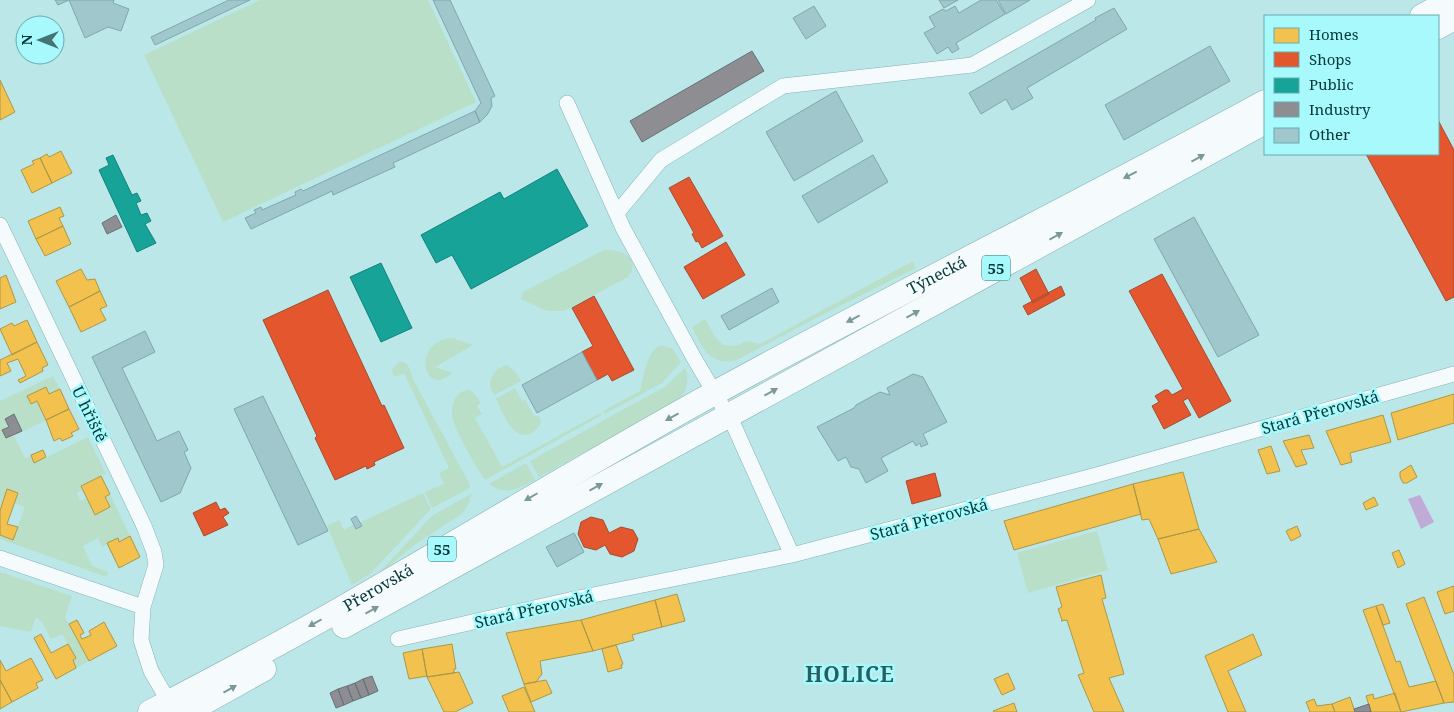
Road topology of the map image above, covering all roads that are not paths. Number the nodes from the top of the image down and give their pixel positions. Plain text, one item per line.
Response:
1 (1088, 0) edge
2 (1452, 0) edge
3 (1424, 15) edge
4 (1454, 18) edge
5 (1439, 26) edge
6 (567, 103) dead end
7 (1264, 103) edge
8 (1264, 123) edge
9 (617, 213) junction
10 (0, 225) edge
11 (1454, 374) edge
12 (714, 393) junction
13 (728, 415) junction
14 (792, 555) junction
15 (0, 558) edge
16 (143, 607) junction
17 (398, 639) dead end
18 (170, 710) edge

1 - 9 street
2 - 3 main road
4 - 5 main road
6 - 9 street
7 -> 12 main road, Týnecká / 55
13 -> 8 main road, Týnecká / 55
9 - 12 street
10 - 16 street, U hřiště
11 - 14 street, Stará Přerovská
12 - 13 street
12 -> 18 main road, Přerovská / 55
13 - 14 street
18 -> 13 main road, Přerovská / 55
14 - 17 street, Stará Přerovská
15 - 16 street
16 - 18 street

